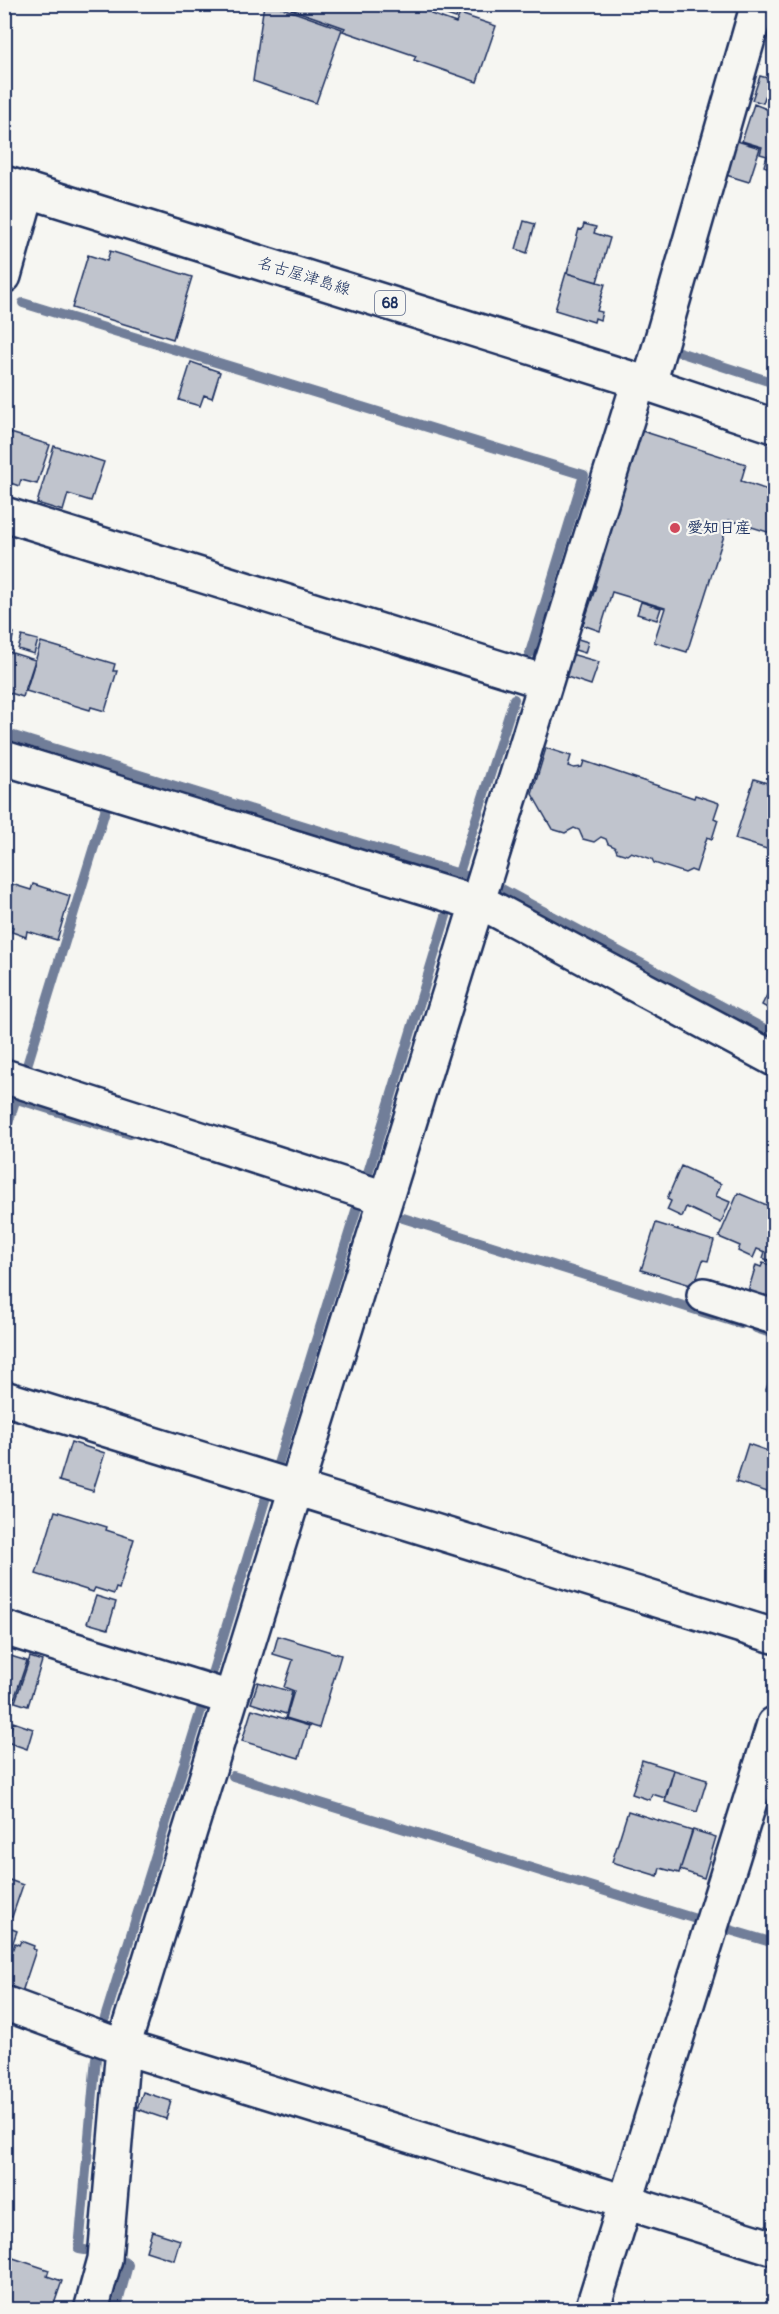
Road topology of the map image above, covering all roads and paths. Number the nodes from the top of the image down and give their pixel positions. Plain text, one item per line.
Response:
1 (758, 4) edge
2 (16, 186) edge
3 (4, 276) edge
4 (644, 383) junction
5 (774, 426) edge
6 (4, 514) edge
7 (545, 682) junction
8 (4, 758) edge
9 (476, 904) junction
10 (774, 1059) edge
11 (4, 1076) edge
12 (385, 1198) junction
13 (704, 1295) dead end
14 (774, 1317) edge
15 (4, 1398) edge
16 (294, 1489) junction
17 (4, 1629) edge
18 (774, 1636) edge
19 (230, 1698) junction
20 (774, 1724) edge
21 (4, 2003) edge
22 (123, 2047) junction
23 (626, 2202) junction
24 (774, 2248) edge
25 (91, 2310) edge
26 (592, 2310) edge

1 - 4 street
2 - 3 street
2 - 4 street, 名古屋津島線 / 68
4 - 5 street, 名古屋津島線 / 68
4 - 7 street
6 - 7 street
7 - 9 street
8 - 9 street
9 - 10 street
9 - 12 street
11 - 12 street
12 - 16 street
13 - 14 street
15 - 16 street
16 - 18 street
16 - 19 street
17 - 19 street
19 - 22 street
20 - 23 street
21 - 22 street
22 - 23 street
22 - 25 street
23 - 24 street
23 - 26 street

